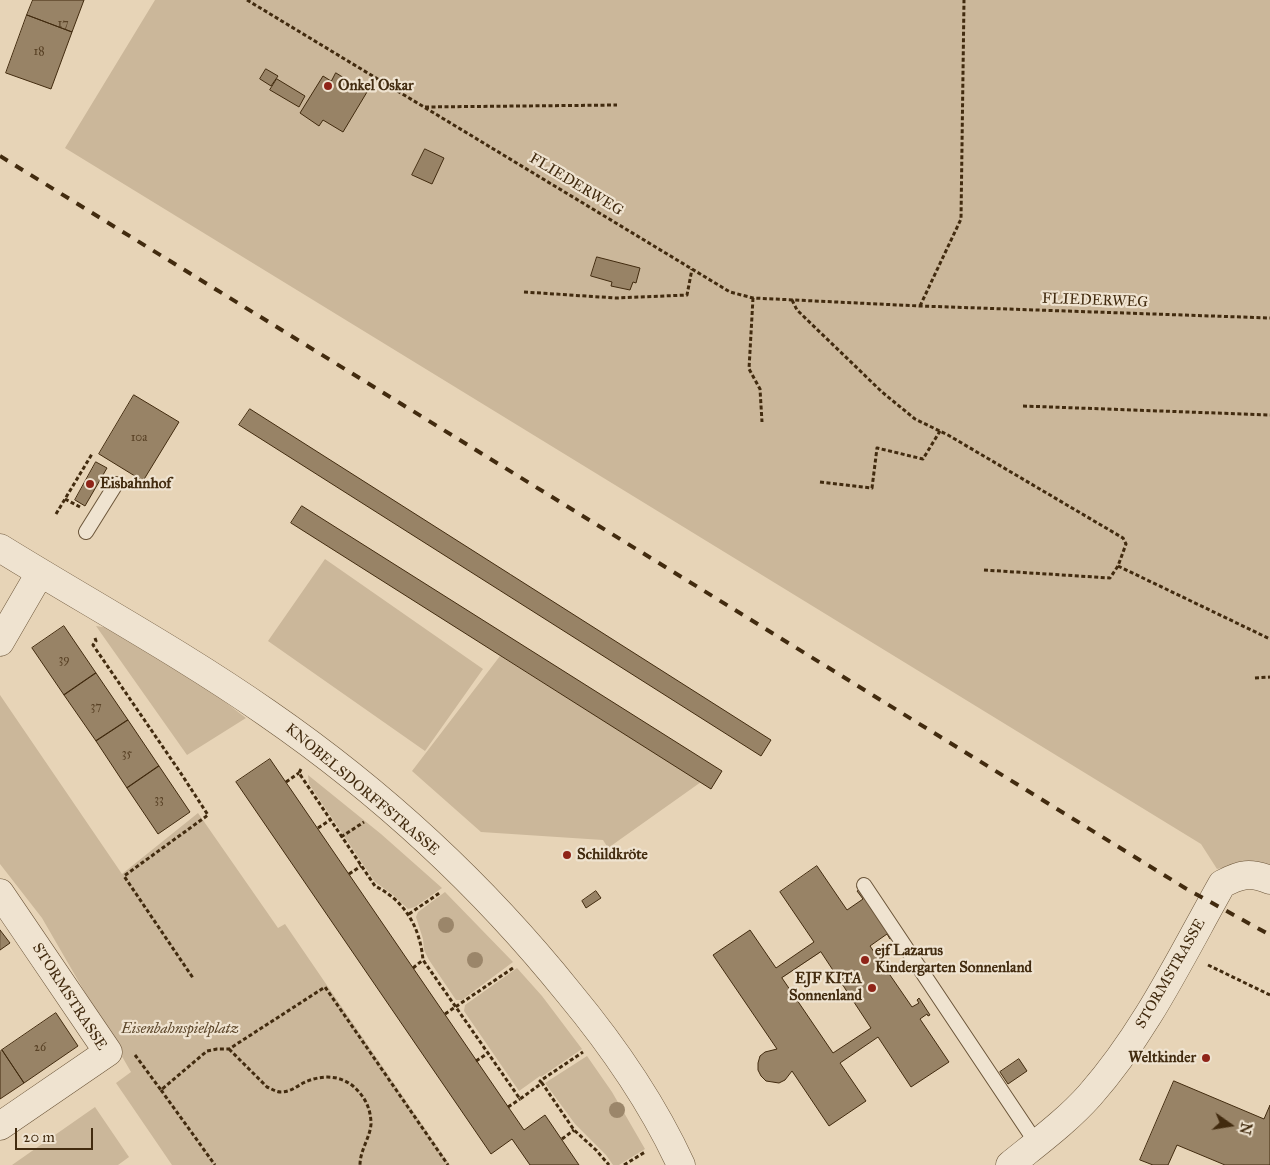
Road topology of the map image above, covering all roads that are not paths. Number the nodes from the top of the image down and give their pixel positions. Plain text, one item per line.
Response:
1 (116, 484) dead end
2 (86, 532) dead end
3 (0, 548) edge
4 (40, 573) junction
5 (0, 642) edge
6 (1270, 880) edge
7 (864, 885) dead end
8 (3, 906) edge
9 (0, 1126) edge
10 (1037, 1144) junction
11 (681, 1165) edge
12 (1010, 1165) edge

1 - 2 lane
3 - 4 street, KNOBELSDORFFSTRASSE
4 - 5 street
4 - 11 street, KNOBELSDORFFSTRASSE
6 - 10 street, STORMSTRASSE
7 - 10 lane
8 - 9 street, STORMSTRASSE
10 - 12 street, STORMSTRASSE

